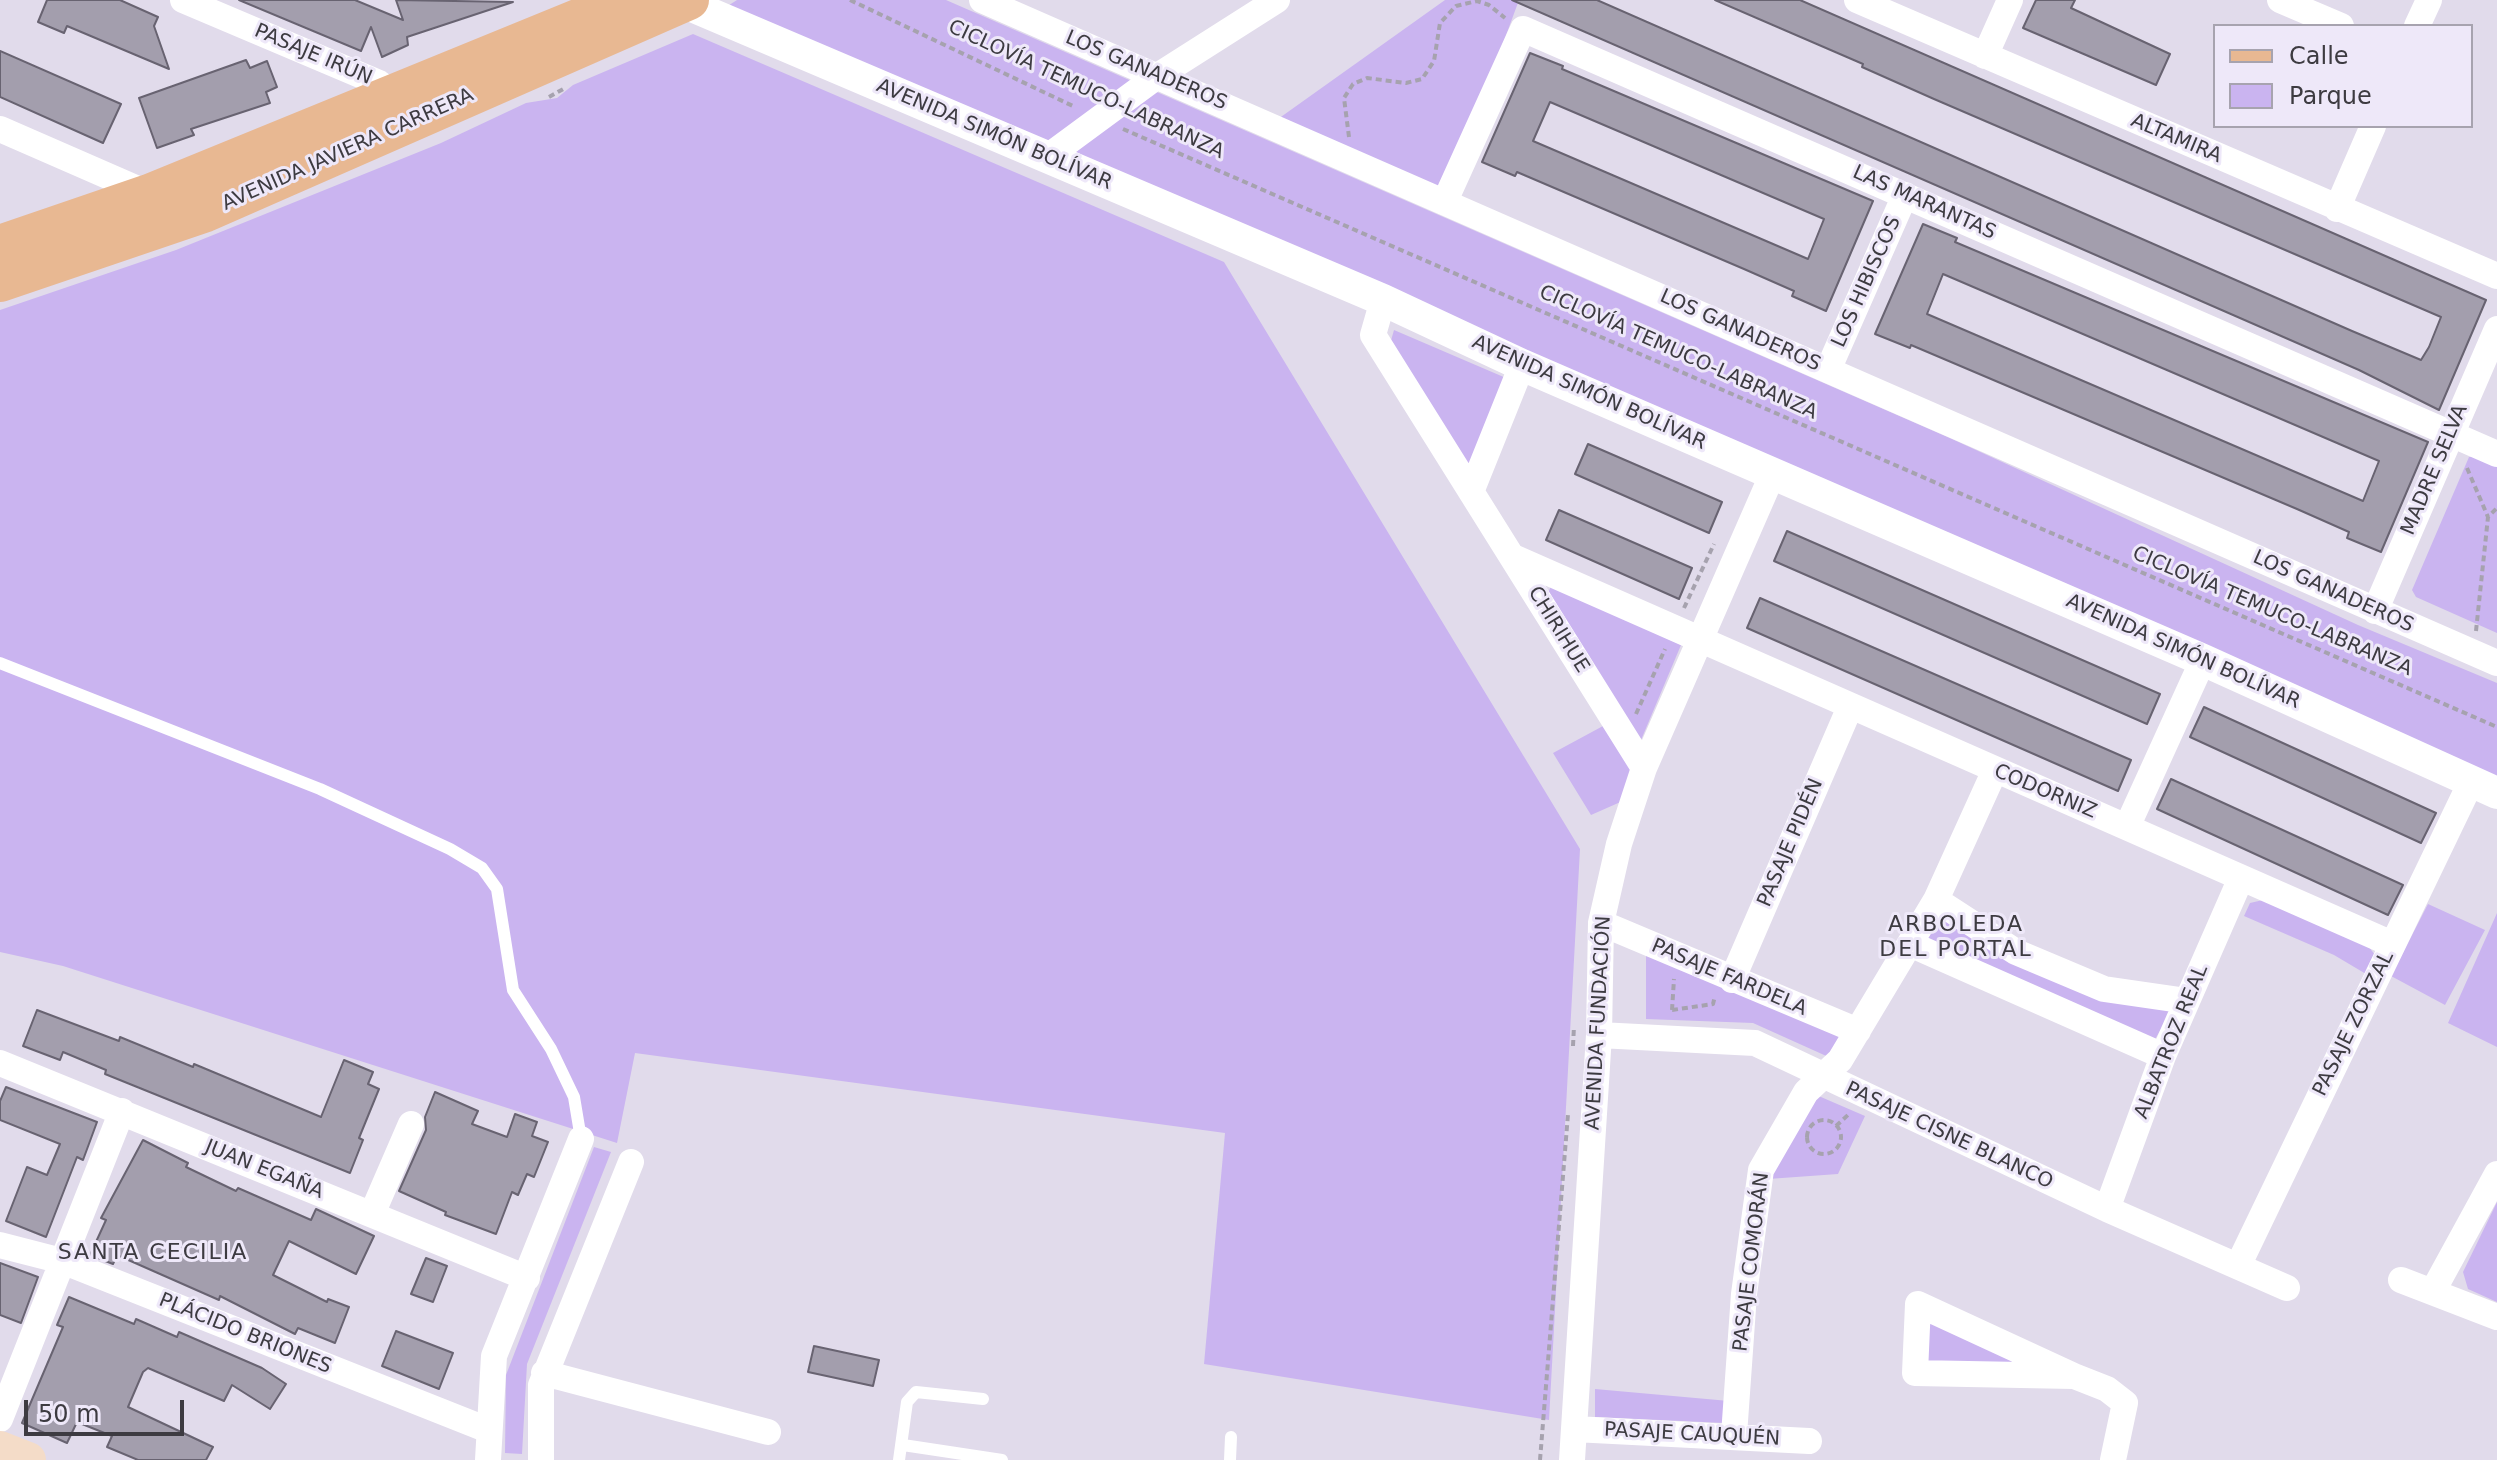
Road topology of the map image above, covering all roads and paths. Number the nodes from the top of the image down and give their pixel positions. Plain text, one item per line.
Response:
1 (183, 0) edge
2 (624, 0) edge
3 (850, 0) edge
4 (982, 0) edge
5 (1277, 0) edge
6 (1857, 0) edge
7 (2010, 0) edge
8 (2280, 0) edge
9 (2429, 0) edge
10 (684, 1) edge
11 (2336, 24) edge
12 (2418, 24) edge
13 (1518, 40) junction
14 (1985, 56) junction
15 (1156, 77) junction
16 (567, 85) dead end
17 (396, 95) junction
18 (544, 99) dead end
19 (1098, 118) junction
20 (2372, 128) edge
21 (0, 129) edge
22 (1046, 158) junction
23 (1350, 159) junction
24 (149, 194) junction
25 (1905, 195) junction
26 (1445, 201) junction
27 (2337, 209) junction
28 (206, 212) junction
29 (0, 245) edge
30 (2497, 276) edge
31 (0, 282) edge
32 (1383, 300) junction
33 (2497, 329) edge
34 (1522, 365) junction
35 (1828, 370) junction
36 (2450, 433) junction
37 (2497, 454) edge
38 (1773, 473) junction
39 (1471, 492) junction
40 (2497, 508) edge
41 (2488, 517) junction
42 (1513, 557) junction
43 (2375, 611) junction
44 (1699, 639) junction
45 (2472, 653) junction
46 (2203, 660) junction
47 (0, 663) edge
48 (2497, 663) edge
49 (1850, 707) junction
50 (2497, 727) edge
51 (1644, 768) junction
52 (1995, 770) junction
53 (2484, 788) edge
54 (2127, 827) junction
55 (2241, 878) junction
56 (1936, 900) junction
57 (1601, 923) junction
58 (1910, 944) junction
59 (2392, 944) junction
60 (1674, 968) dead end
61 (1732, 980) junction
62 (1705, 989) dead end
63 (2187, 1001) junction
64 (1672, 1010) junction
65 (1672, 1020) dead end
66 (1858, 1031) junction
67 (1599, 1035) junction
68 (2163, 1056) junction
69 (0, 1063) edge
70 (1823, 1077) junction
71 (122, 1111) junction
72 (411, 1124) dead end
73 (581, 1139) joint
74 (1814, 1151) joint
75 (631, 1162) dead end
76 (2497, 1174) edge
77 (2107, 1209) junction
78 (372, 1214) junction
79 (0, 1245) edge
80 (62, 1261) junction
81 (2238, 1266) junction
82 (527, 1278) junction
83 (2401, 1280) dead end
84 (2287, 1288) dead end
85 (2433, 1291) junction
86 (2497, 1317) edge
87 (544, 1373) junction
88 (2074, 1376) junction
89 (983, 1399) dead end
90 (0, 1419) edge
91 (1574, 1429) junction
92 (488, 1430) junction
93 (768, 1432) dead end
94 (1734, 1435) junction
95 (1231, 1437) dead end
96 (1809, 1441) dead end
97 (903, 1445) junction
98 (0, 1449) edge
99 (28, 1460) edge
100 (488, 1460) edge
101 (541, 1460) edge
102 (899, 1460) edge
103 (1002, 1460) edge
104 (1230, 1460) edge
105 (1572, 1460) edge
106 (2113, 1460) edge

1 - 17 street, PASAJE IRÚN
2 - 17 main road, AVENIDA JAVIERA CARRERA
3 - 19 path, CICLOVÍA TEMUCO-LABRANZA
4 - 15 street, LOS GANADEROS
5 - 15 street
6 - 14 street, ALTAMIRA
7 - 14 street
8 - 11 street
9 - 12 street
10 - 22 street, AVENIDA SIMÓN BOLÍVAR
10 - 28 main road, AVENIDA JAVIERA CARRERA
13 - 23 path
13 - 25 street, LAS MARANTAS
13 - 26 street
14 - 27 street, ALTAMIRA
15 - 19 street
15 - 23 street, LOS GANADEROS
16 - 18 path
17 - 24 main road, AVENIDA JAVIERA CARRERA
19 - 22 street
19 - 50 path, CICLOVÍA TEMUCO-LABRANZA
20 - 27 street
21 - 24 street
22 - 32 street, AVENIDA SIMÓN BOLÍVAR
23 - 26 street, LOS GANADEROS
24 - 28 main road
24 - 29 main road, AVENIDA JAVIERA CARRERA
25 - 35 street, LOS HIBISCOS
25 - 36 street, LAS MARANTAS
26 - 35 street, LOS GANADEROS
27 - 30 street, ALTAMIRA
28 - 31 main road, AVENIDA JAVIERA CARRERA
32 - 34 street, AVENIDA SIMÓN BOLÍVAR
32 - 39 street, CHIRIHUE
33 - 36 street, MADRE SELVA
34 - 38 street, AVENIDA SIMÓN BOLÍVAR
34 - 39 street
35 - 43 street, LOS GANADEROS
36 - 37 street, LAS MARANTAS
36 - 41 path
36 - 43 street, MADRE SELVA
38 - 44 street, AVENIDA FUNDACIÓN
38 - 46 street, AVENIDA SIMÓN BOLÍVAR
39 - 42 street, CHIRIHUE
40 - 41 path
41 - 45 path
42 - 44 street, CODORNIZ
42 - 51 street, CHIRIHUE
43 - 45 street, LOS GANADEROS
44 - 49 street, CODORNIZ
44 - 51 street, AVENIDA FUNDACIÓN
45 - 48 street, LOS GANADEROS
46 - 53 street, AVENIDA SIMÓN BOLÍVAR
46 - 54 street
47 - 73 lane
49 - 52 street, CODORNIZ
49 - 61 street, PASAJE PIDÉN
51 - 57 street, AVENIDA FUNDACIÓN
52 - 54 street, CODORNIZ
52 - 56 street, PASAJE COMORÁN
53 - 59 street, PASAJE ZORZAL
54 - 55 street, CODORNIZ
55 - 59 street, CODORNIZ
55 - 63 street, ALBATROZ REAL
56 - 58 street, PASAJE COMORÁN
56 - 63 street
57 - 61 street, PASAJE FARDELA
57 - 67 street, AVENIDA FUNDACIÓN
58 - 66 street, PASAJE COMORÁN
58 - 68 street
59 - 81 street, PASAJE ZORZAL
60 - 64 path
61 - 66 street, PASAJE FARDELA
62 - 64 path
63 - 68 street, ALBATROZ REAL
64 - 65 path
66 - 70 street, PASAJE COMORÁN
67 - 70 street, PASAJE CISNE BLANCO
67 - 91 street, AVENIDA FUNDACIÓN
68 - 77 street, ALBATROZ REAL
69 - 71 street, JUAN EGAÑA
70 - 77 street, PASAJE CISNE BLANCO
70 - 94 street, PASAJE COMORÁN
71 - 78 street, JUAN EGAÑA
71 - 80 street
72 - 78 street
73 - 82 street
74 - 74 path
75 - 87 street
76 - 85 street
77 - 81 street, PASAJE CISNE BLANCO
78 - 82 street, JUAN EGAÑA
79 - 80 street, PLÁCIDO BRIONES
80 - 90 street
80 - 92 street, PLÁCIDO BRIONES
81 - 84 street, PASAJE CISNE BLANCO
82 - 92 street
83 - 85 street
85 - 86 street
87 - 93 street
87 - 101 street
88 - 88 street
88 - 106 street
89 - 97 lane
91 - 94 street, PASAJE CAUQUÉN
91 - 105 street, AVENIDA FUNDACIÓN
92 - 100 street
94 - 96 street, PASAJE CAUQUÉN
95 - 104 lane
97 - 102 lane
97 - 103 lane
98 - 99 main road

